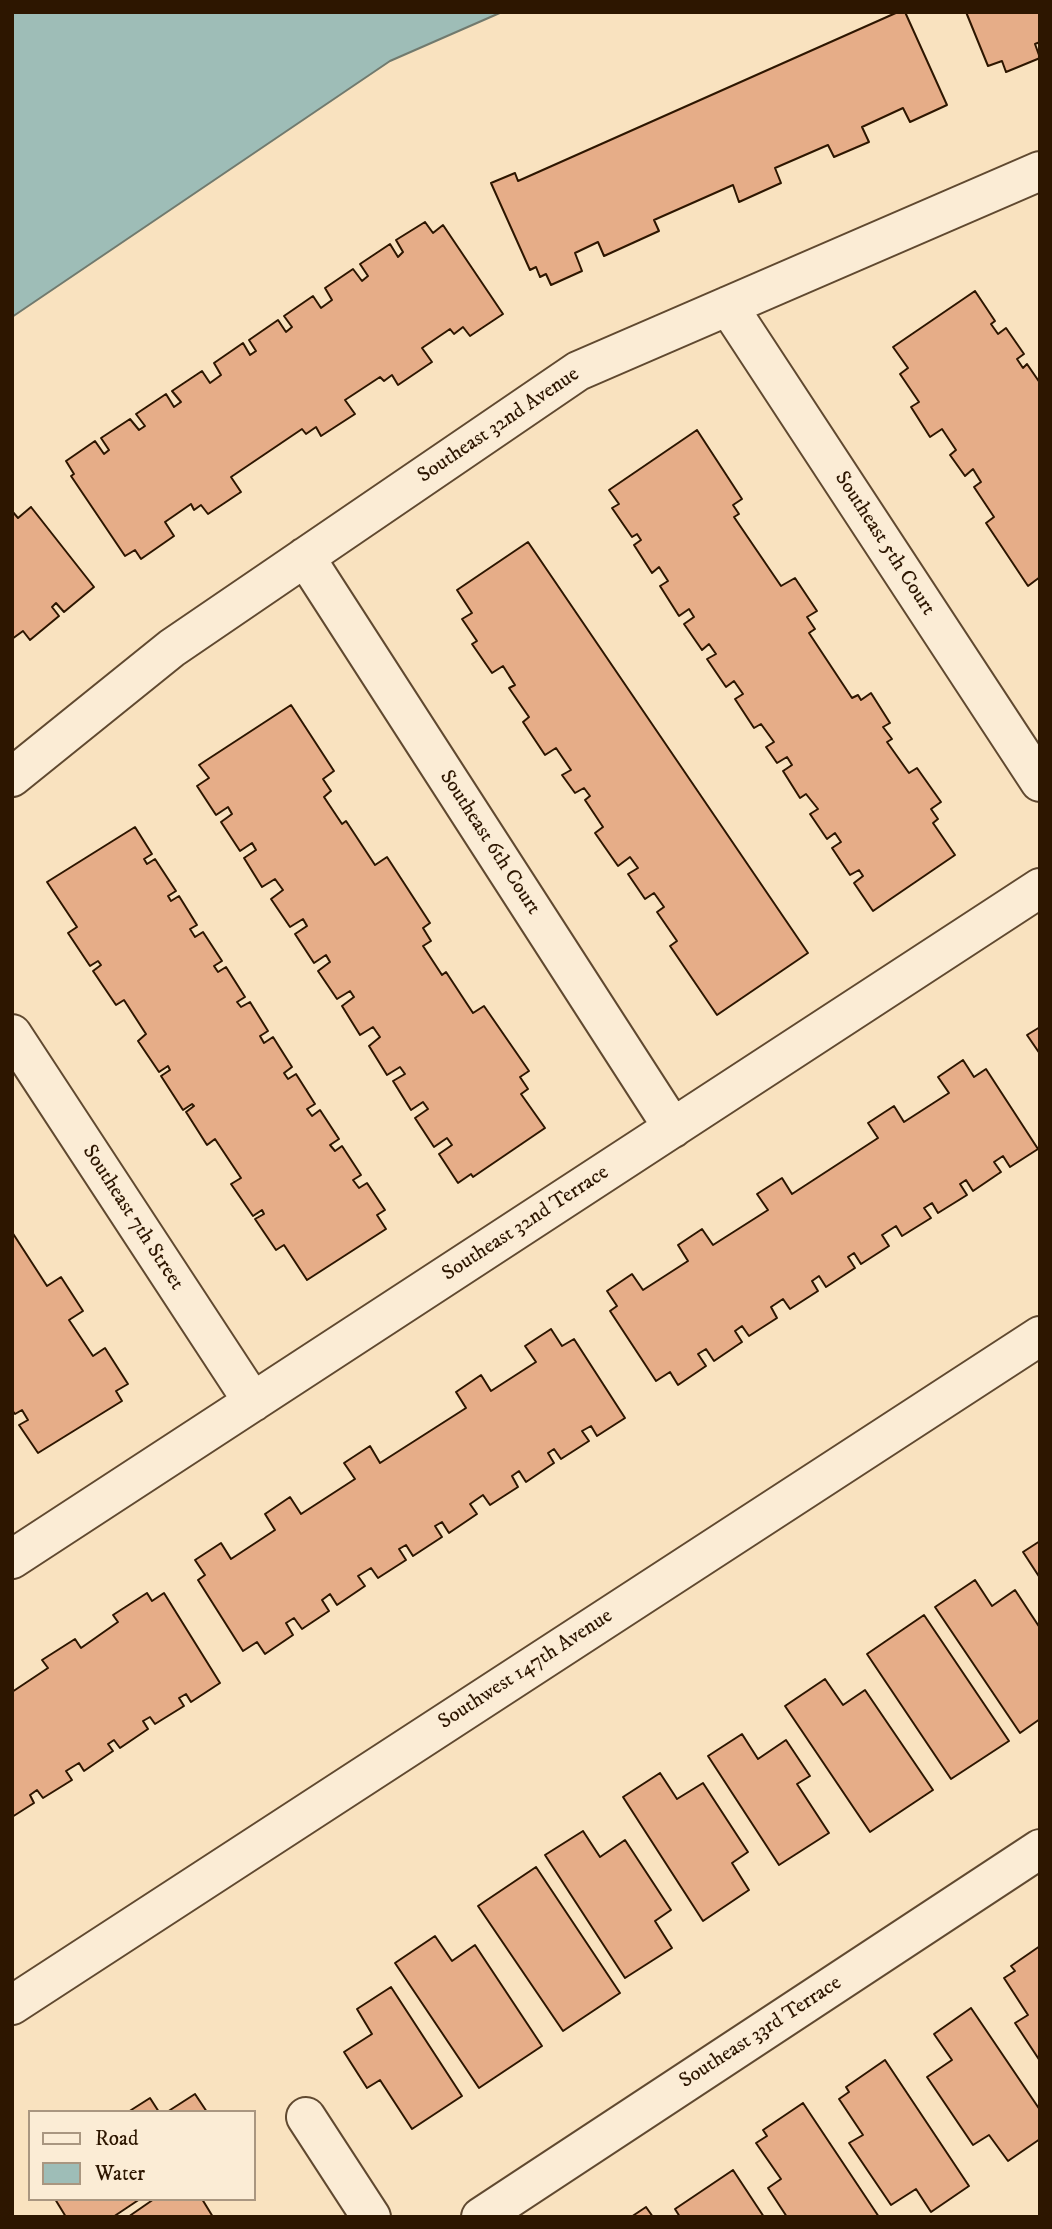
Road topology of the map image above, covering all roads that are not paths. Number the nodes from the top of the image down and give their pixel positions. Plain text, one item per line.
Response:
1 (1040, 170) edge
2 (728, 306) junction
3 (305, 557) junction
4 (12, 777) edge
5 (1040, 782) edge
6 (1040, 888) edge
7 (12, 1034) edge
8 (673, 1128) junction
9 (1040, 1336) edge
10 (253, 1402) junction
11 (12, 1559) edge
12 (1040, 1849) edge
13 (12, 2005) edge
14 (306, 2117) dead end
15 (371, 2217) edge
16 (481, 2217) edge

1 - 2 street, Southeast 32nd Avenue
2 - 3 street, Southeast 32nd Avenue
2 - 5 street, Southeast 5th Court
3 - 4 street, Southeast 32nd Avenue
3 - 8 street, Southeast 6th Court
6 - 8 street, Southeast 32nd Terrace
7 - 10 street, Southeast 7th Street
8 - 10 street, Southeast 32nd Terrace
9 - 13 street, Southwest 147th Avenue
10 - 11 street, Southeast 32nd Terrace
12 - 16 street, Southeast 33rd Terrace
14 - 15 street

